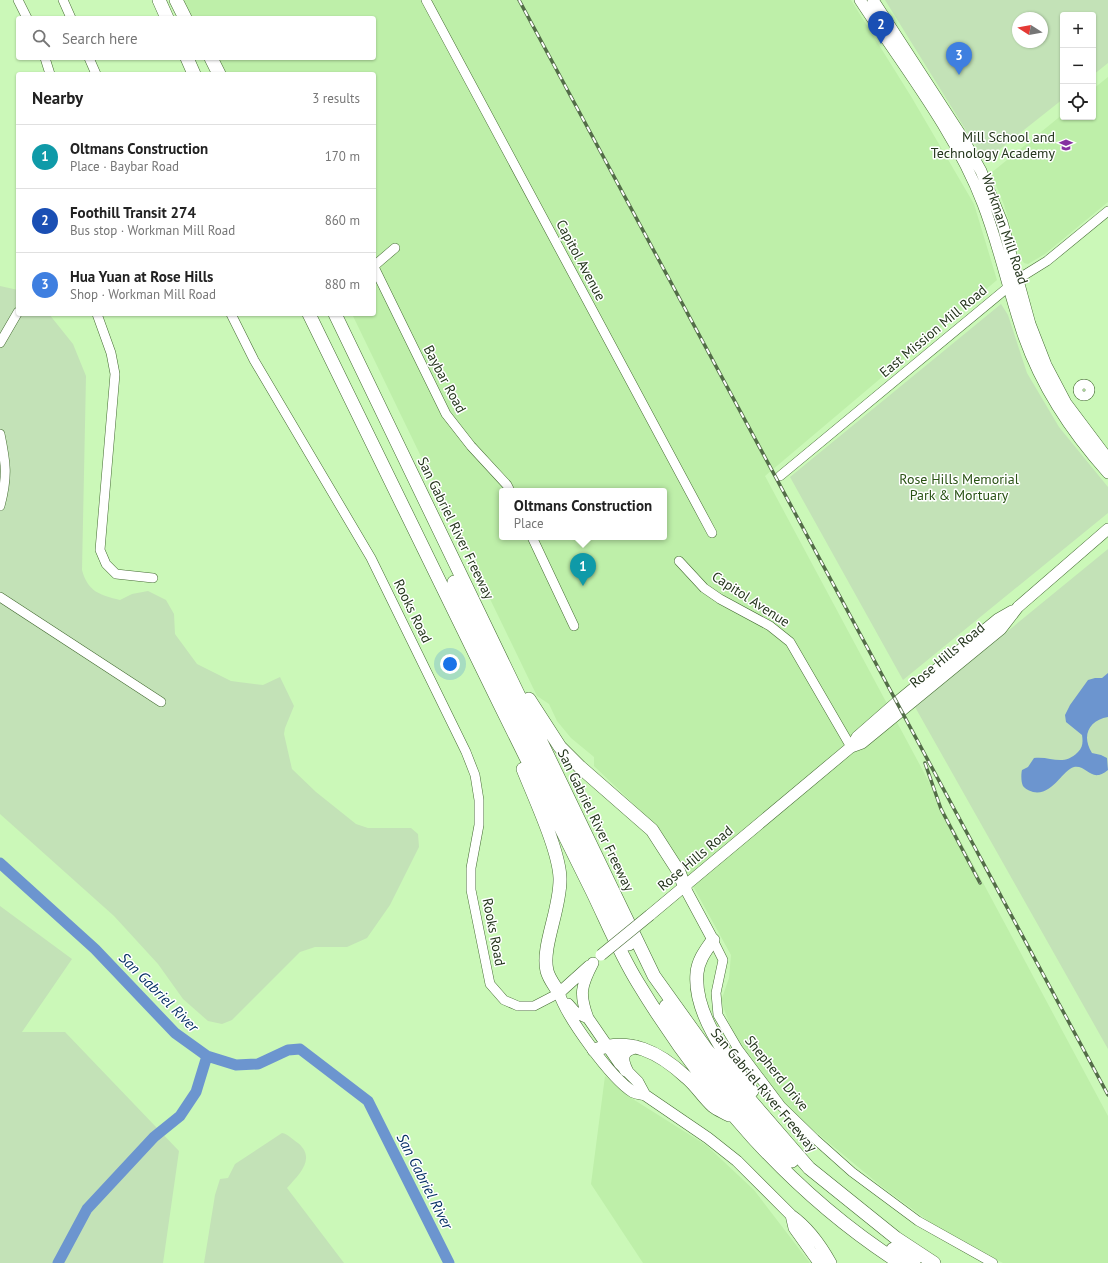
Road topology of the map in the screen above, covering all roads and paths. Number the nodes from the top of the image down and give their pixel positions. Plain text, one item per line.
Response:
1 (18, 0) edge
2 (63, 0) edge
3 (159, 0) edge
4 (167, 0) edge
5 (176, 0) edge
6 (183, 0) edge
7 (426, 0) edge
8 (860, 0) edge
9 (873, 0) edge
10 (26, 16) edge
11 (70, 16) edge
12 (166, 16) edge
13 (175, 16) edge
14 (184, 16) edge
15 (191, 16) edge
16 (46, 60) edge
17 (90, 60) edge
18 (188, 60) edge
19 (196, 60) edge
20 (205, 60) edge
21 (212, 60) edge
22 (49, 72) edge
23 (95, 72) edge
24 (193, 72) edge
25 (201, 72) edge
26 (211, 72) edge
27 (218, 72) edge
28 (946, 131) junction
29 (981, 172) junction
30 (1108, 211) edge
31 (395, 248) dead end
32 (376, 264) edge
33 (376, 270) edge
34 (1018, 279) junction
35 (1010, 286) junction
36 (16, 315) edge
37 (98, 316) edge
38 (233, 316) edge
39 (311, 316) edge
40 (319, 316) edge
41 (328, 316) edge
42 (336, 316) edge
43 (0, 343) edge
44 (1070, 400) junction
45 (0, 434) edge
46 (1108, 459) edge
47 (1108, 473) edge
48 (780, 476) dead end
49 (508, 488) edge
50 (0, 506) edge
51 (1108, 529) edge
52 (712, 533) dead end
53 (533, 540) edge
54 (680, 561) dead end
55 (153, 578) dead end
56 (0, 598) edge
57 (484, 623) junction
58 (574, 626) dead end
59 (495, 694) junction
60 (161, 702) dead end
61 (851, 747) junction
62 (540, 787) junction
63 (685, 888) junction
64 (714, 940) junction
65 (593, 963) junction
66 (559, 993) junction
67 (588, 1018) junction
68 (636, 1047) junction
69 (600, 1048) junction
70 (626, 1070) junction
71 (698, 1071) junction
72 (645, 1095) junction
73 (736, 1119) junction
74 (809, 1168) junction
75 (791, 1215) junction
76 (819, 1263) edge
77 (831, 1263) edge
78 (900, 1263) edge
79 (914, 1263) edge
80 (920, 1263) edge
81 (934, 1263) edge
82 (992, 1263) edge

1 - 10 street
2 - 11 street
3 - 12 highway
4 - 13 highway
5 - 14 highway
6 - 15 highway
7 - 52 street, Capitol Avenue
8 - 28 main road, Workman Mill Road
9 - 29 main road, Workman Mill Road
16 - 22 street
17 - 23 street
18 - 24 highway
19 - 25 highway
20 - 26 highway
21 - 27 highway
28 - 29 main road
28 - 35 main road, Workman Mill Road
29 - 34 main road, Workman Mill Road
30 - 34 street, East Mission Mill Road
31 - 32 street
33 - 49 street, Baybar Road
34 - 35 street, East Mission Mill Road
34 - 44 main road, Workman Mill Road
35 - 44 main road, Workman Mill Road
35 - 48 street, East Mission Mill Road
36 - 43 street
37 - 55 street
38 - 66 street, Rooks Road
39 - 59 highway
40 - 62 highway
41 - 80 highway
42 - 57 highway, San Gabriel River Freeway
44 - 46 main road, Workman Mill Road
44 - 47 main road, Workman Mill Road
45 - 50 street
51 - 61 main road, Rose Hills Road
53 - 58 street
54 - 61 street, Capitol Avenue
56 - 60 street
57 - 63 highway
57 - 74 highway, San Gabriel River Freeway
59 - 62 highway
59 - 66 highway
61 - 63 main road, Rose Hills Road
62 - 71 highway
63 - 64 main road, Shepherd Drive
63 - 65 main road, Rose Hills Road, bridge
64 - 74 highway
64 - 82 street, Shepherd Drive
65 - 66 main road, Rose Hills Road
65 - 67 main road
66 - 67 main road
66 - 69 main road
67 - 69 main road
68 - 69 highway
68 - 70 highway
68 - 73 highway
69 - 70 main road
69 - 72 main road
70 - 72 main road
71 - 73 highway
71 - 79 highway
72 - 75 main road
73 - 78 highway
74 - 81 highway, San Gabriel River Freeway
75 - 76 main road
75 - 77 main road

